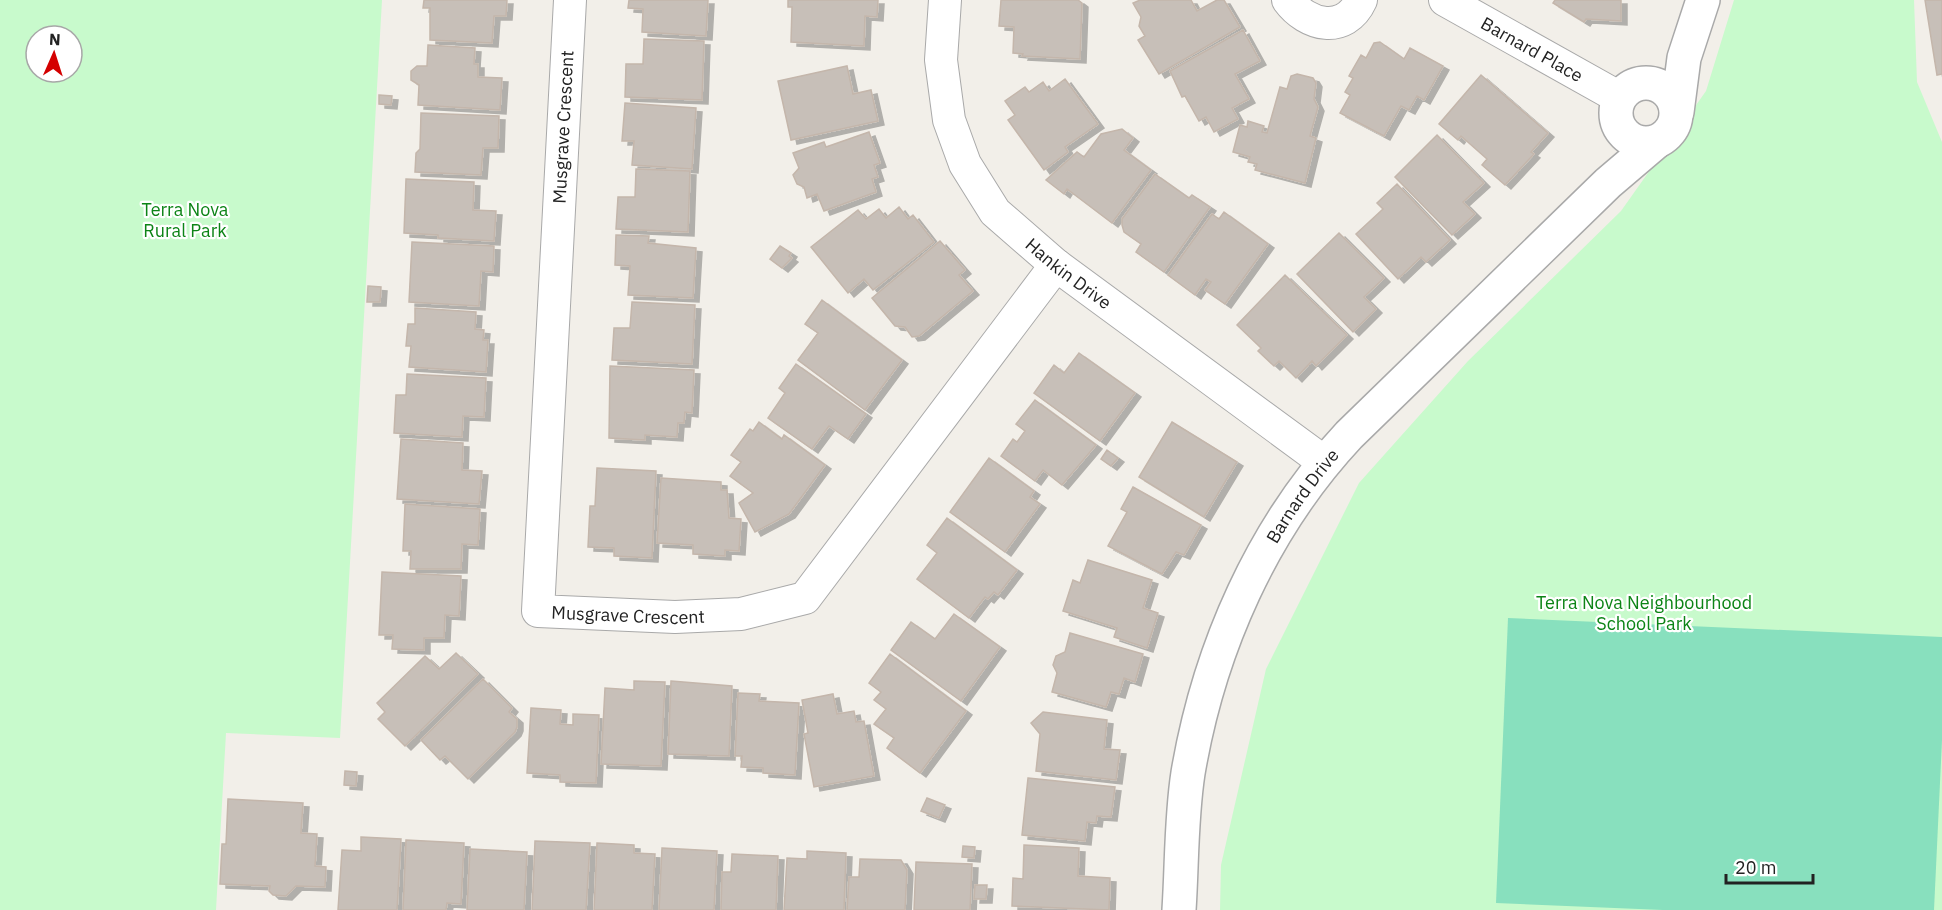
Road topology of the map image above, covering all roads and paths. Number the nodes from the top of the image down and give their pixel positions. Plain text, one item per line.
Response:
1 (570, 0) edge
2 (945, 0) edge
3 (1288, 0) edge
4 (1361, 0) edge
5 (1444, 0) edge
6 (1703, 0) edge
7 (1684, 58) junction
8 (1626, 101) junction
9 (1677, 112) junction
10 (1655, 143) junction
11 (1608, 183) junction
12 (1056, 265) junction
13 (1324, 462) junction
14 (1179, 910) edge

1 - 12 street, Musgrave Crescent
2 - 12 street, Hankin Drive
3 - 4 street
5 - 8 street, Barnard Place
6 - 7 street
7 - 8 street
7 - 9 street
8 - 9 street
8 - 10 street
8 - 11 street
9 - 10 street
10 - 11 street, Barnard Drive
11 - 13 street, Barnard Drive
12 - 13 street, Hankin Drive
13 - 14 street, Barnard Drive

